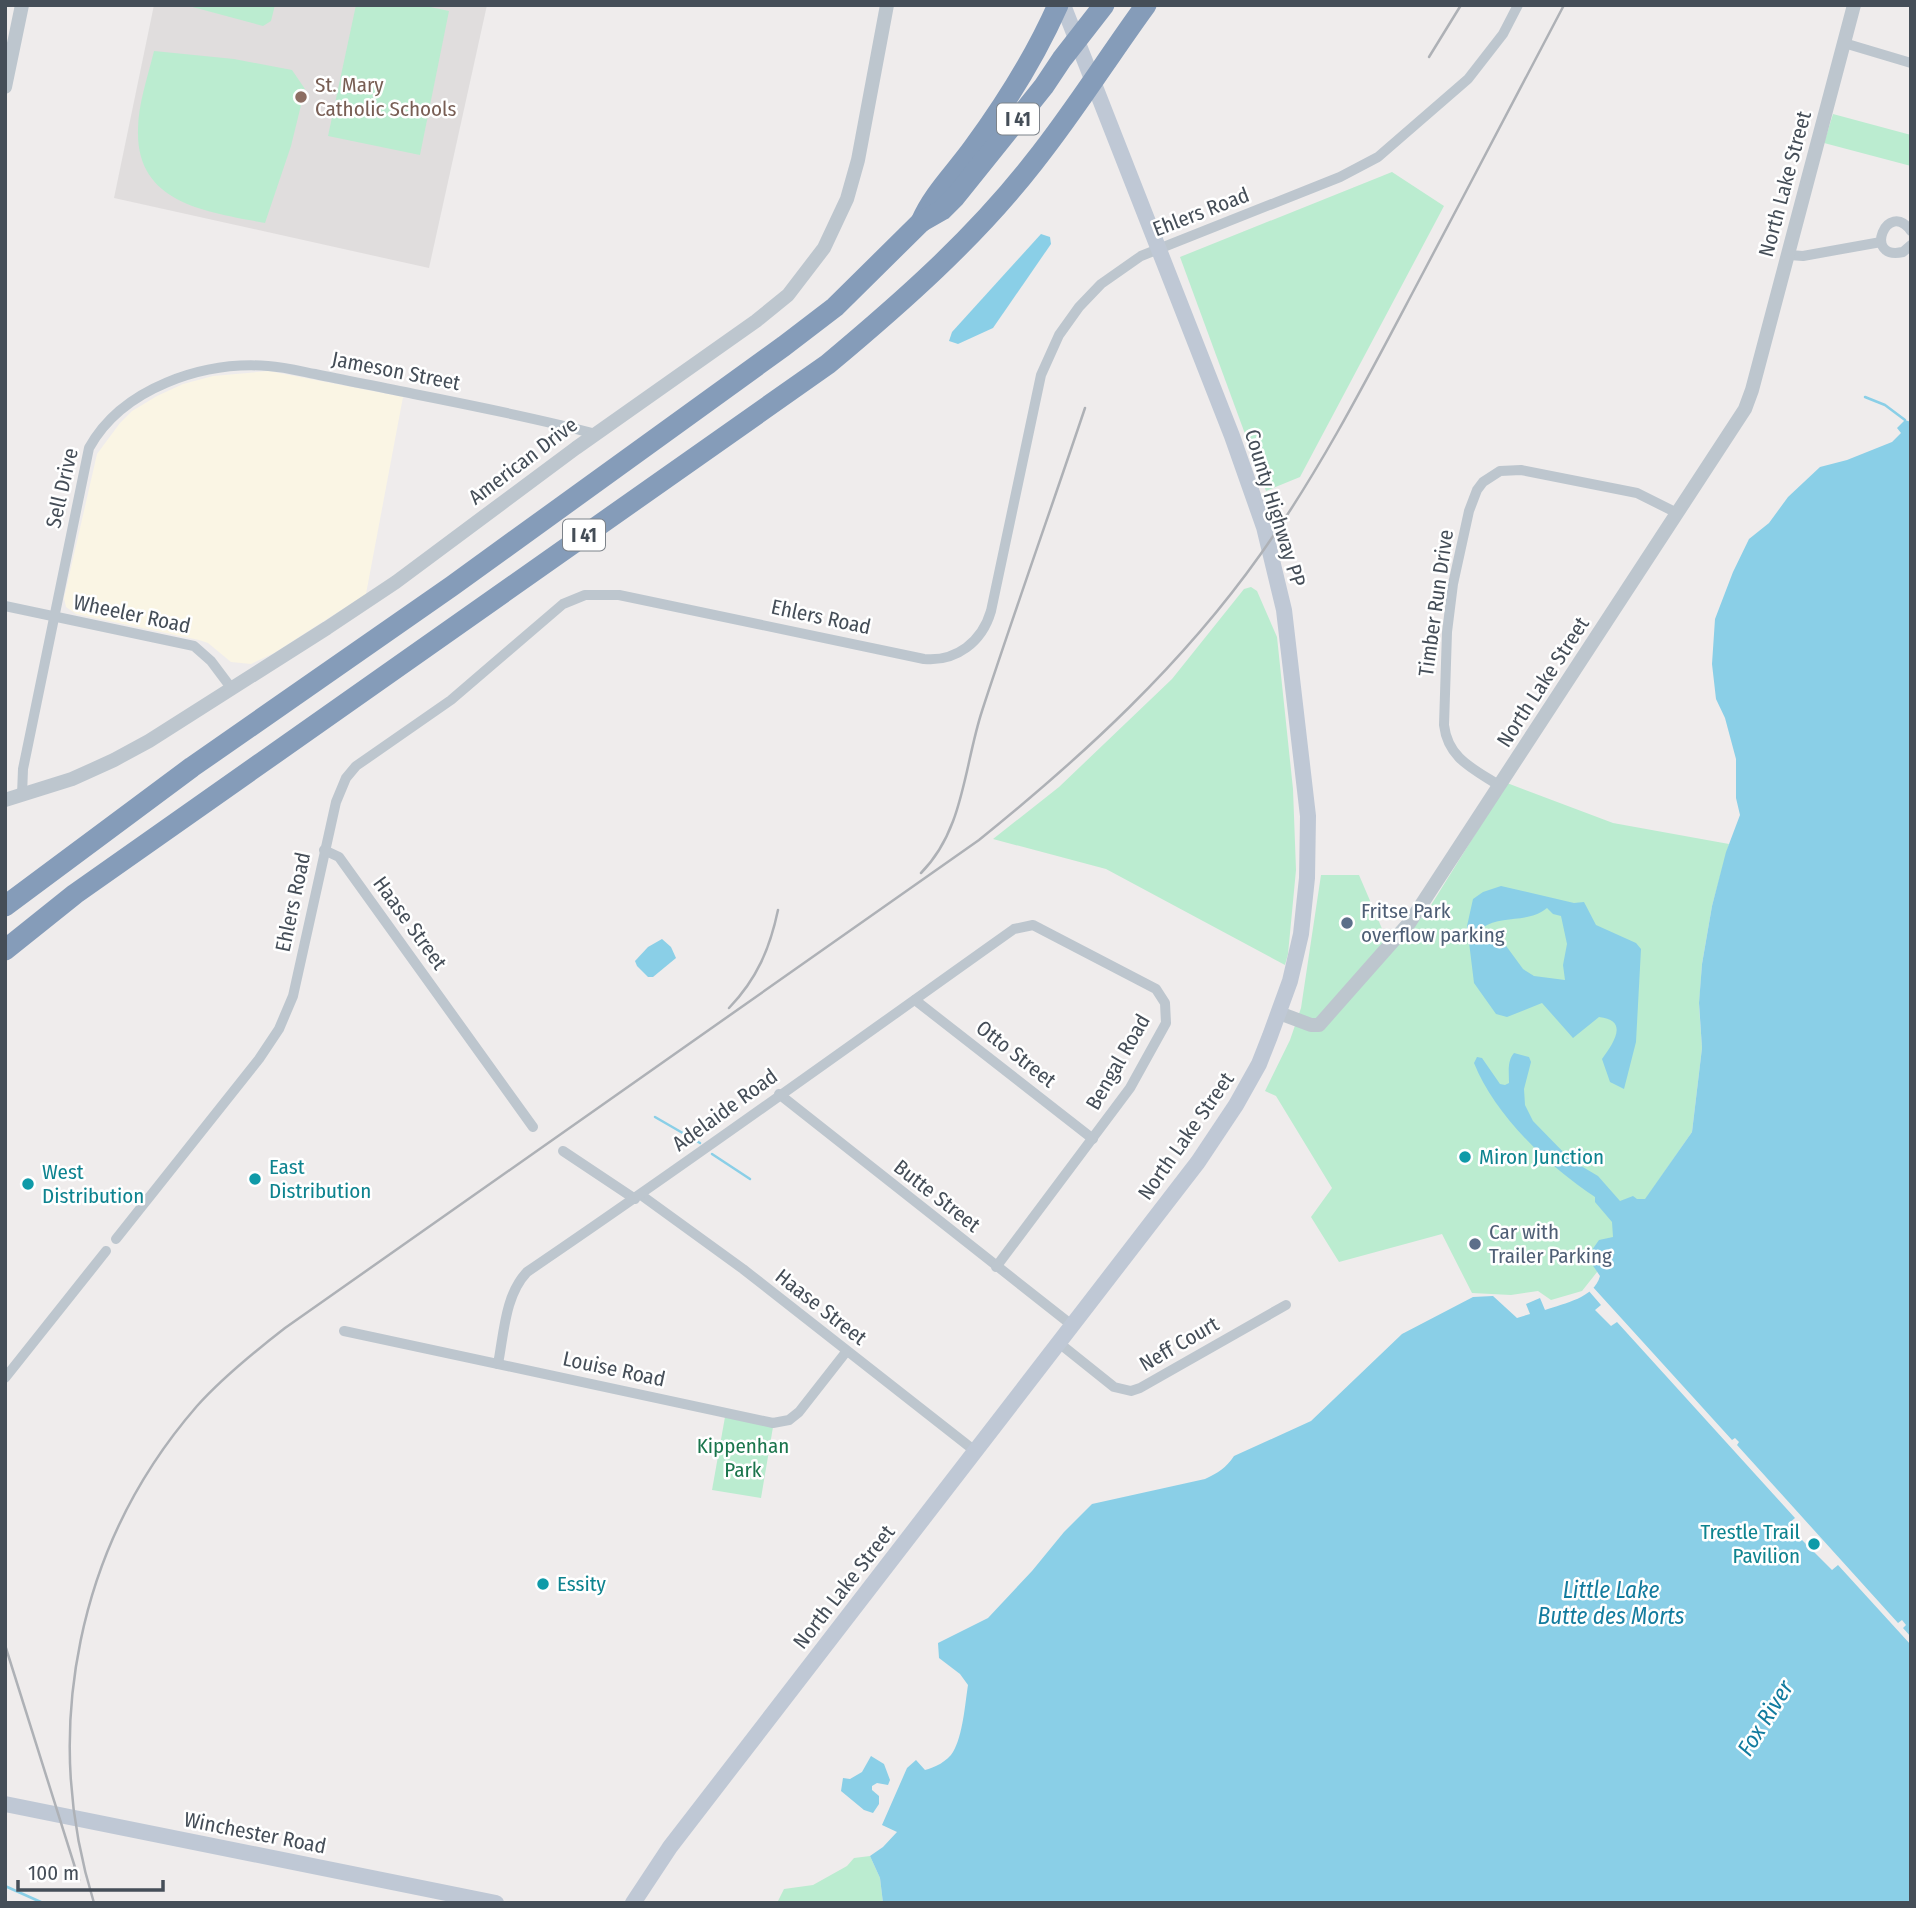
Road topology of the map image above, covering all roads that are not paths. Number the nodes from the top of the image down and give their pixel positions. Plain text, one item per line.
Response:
1 (22, 5) edge
2 (887, 5) edge
3 (1060, 5) edge
4 (1104, 5) edge
5 (1146, 5) edge
6 (1159, 5) edge
7 (1518, 5) edge
8 (1854, 5) edge
9 (1844, 43) junction
10 (1106, 60) junction
11 (1911, 64) edge
12 (5, 87) edge
13 (921, 222) junction
14 (1911, 231) edge
15 (1881, 242) junction
16 (1911, 244) edge
17 (1160, 249) junction
18 (1789, 255) junction
19 (186, 376) joint
20 (596, 434) junction
21 (1677, 513) junction
22 (5, 606) edge
23 (54, 616) junction
24 (232, 689) junction
25 (1500, 786) junction
26 (22, 795) junction
27 (5, 800) edge
28 (324, 850) junction
29 (5, 906) edge
30 (1027, 925) joint
31 (5, 950) edge
32 (915, 1000) junction
33 (1279, 1013) junction
34 (779, 1094) junction
35 (533, 1126) dead end
36 (1093, 1139) junction
37 (563, 1151) dead end
38 (638, 1197) junction
39 (116, 1239) dead end
40 (106, 1251) dead end
41 (996, 1267) junction
42 (1286, 1305) dead end
43 (1073, 1326) junction
44 (344, 1331) dead end
45 (1059, 1343) junction
46 (846, 1352) junction
47 (498, 1364) junction
48 (5, 1378) edge
49 (975, 1451) junction
50 (5, 1804) edge
51 (496, 1903) edge
52 (633, 1903) edge

1 - 12 street
2 - 20 street, American Drive
3 - 13 highway
3 - 17 main road, County Highway PP
4 - 13 highway, I 41
5 - 10 highway, I 41
6 - 10 highway
7 - 17 street, Ehlers Road
8 - 9 street, North Lake Street
9 - 11 street
9 - 18 street, North Lake Street
10 - 31 highway, I 41
13 - 29 highway, I 41
14 - 15 street
15 - 16 street
15 - 18 street
17 - 28 street, Ehlers Road
17 - 33 main road, County Highway PP
18 - 21 street, North Lake Street
19 - 20 street, Jameson Street
19 - 23 street, Sell Drive
20 - 24 street, American Drive
21 - 25 street, North Lake Street
21 - 25 street, Timber Run Drive
22 - 23 street, Wheeler Road
23 - 24 street, Wheeler Road
23 - 26 street, Sell Drive
24 - 26 street, American Drive
25 - 33 street, North Lake Street
26 - 27 street, American Drive
28 - 35 street, Haase Street
28 - 39 street, Ehlers Road
30 - 32 street, Adelaide Road
30 - 36 street, Bengal Road
32 - 34 street, Adelaide Road
32 - 36 street, Otto Street
33 - 43 main road, North Lake Street
34 - 38 street, Adelaide Road
34 - 41 street, Butte Street
36 - 41 street, Bengal Road
37 - 38 street, Haase Street
38 - 46 street, Haase Street
38 - 47 street, Adelaide Road
40 - 48 street
41 - 43 street, Butte Street
42 - 45 street, Neff Court
43 - 45 main road, North Lake Street
44 - 47 street, Louise Road
45 - 49 main road, North Lake Street
46 - 47 street, Louise Road
46 - 49 street, Haase Street
49 - 52 main road, North Lake Street
50 - 51 main road, Winchester Road

